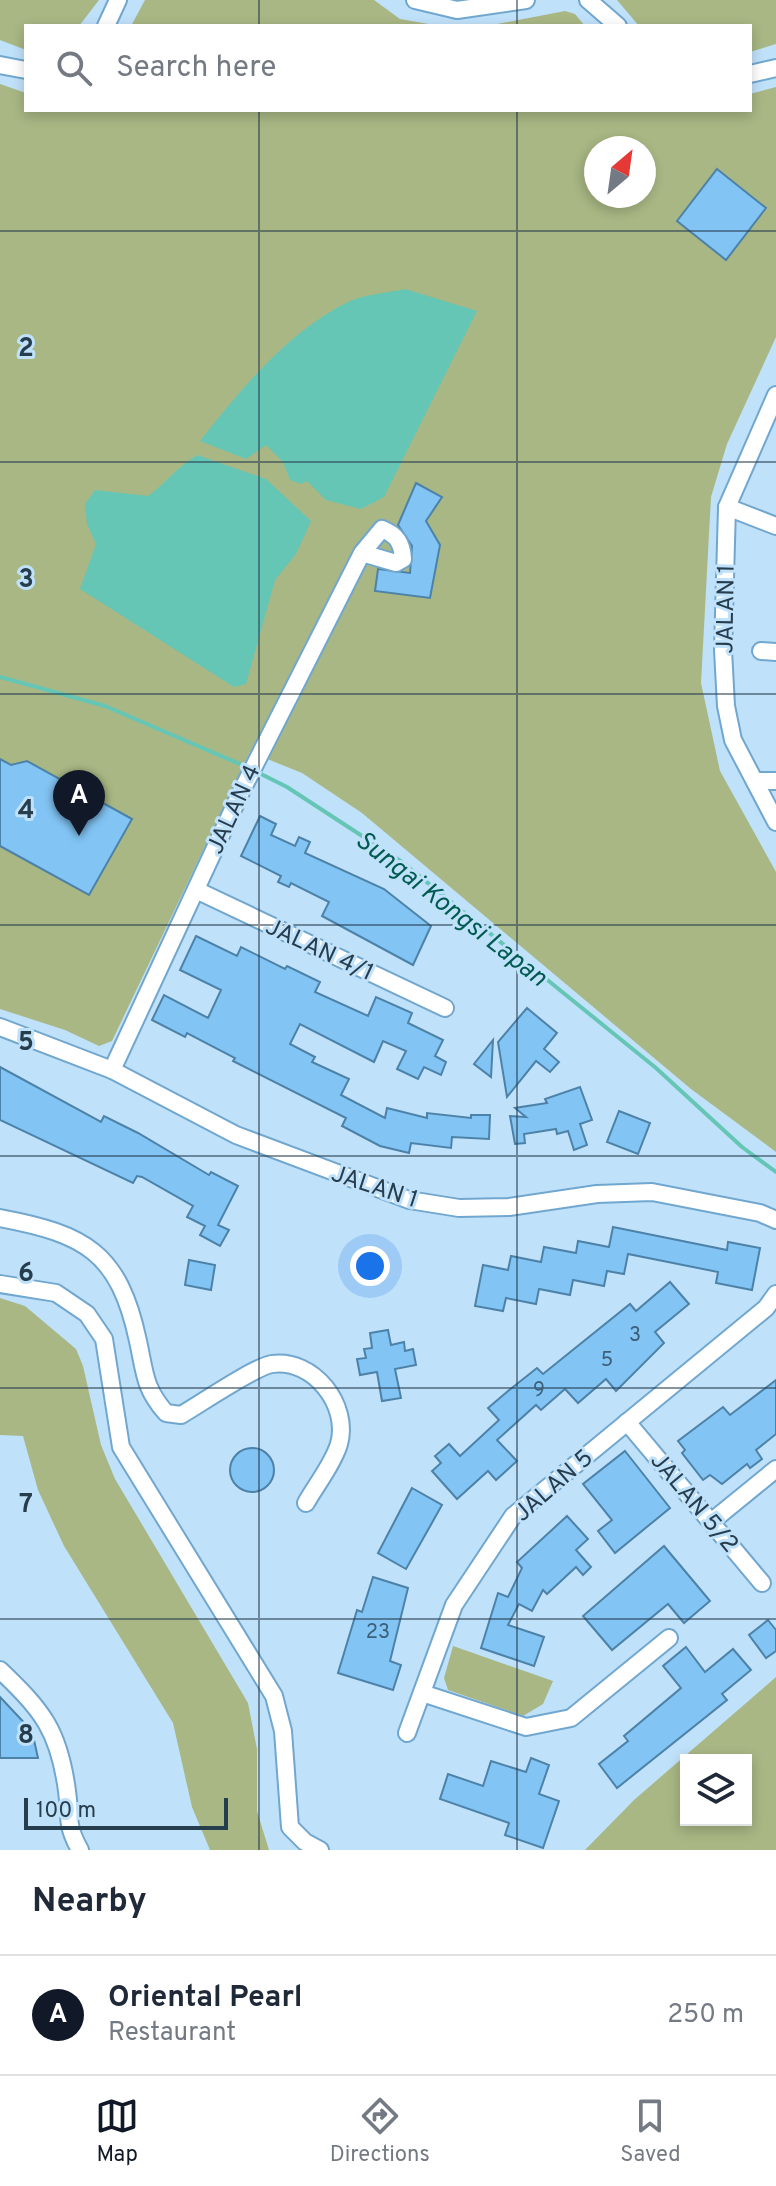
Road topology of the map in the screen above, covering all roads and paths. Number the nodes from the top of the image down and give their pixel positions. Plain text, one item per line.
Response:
1 (118, 0) edge
2 (415, 0) edge
3 (526, 0) edge
4 (588, 0) edge
5 (107, 24) edge
6 (616, 24) edge
7 (0, 65) edge
8 (776, 68) edge
9 (24, 70) edge
10 (752, 74) edge
11 (776, 395) edge
12 (727, 507) junction
13 (776, 526) edge
14 (362, 553) dead end
15 (755, 781) junction
16 (776, 781) edge
17 (776, 822) edge
18 (198, 883) junction
19 (445, 1008) dead end
20 (0, 1027) edge
21 (112, 1070) junction
22 (0, 1218) edge
23 (776, 1220) edge
24 (0, 1284) edge
25 (776, 1294) edge
26 (627, 1422) junction
27 (776, 1469) edge
28 (306, 1503) dead end
29 (711, 1522) junction
30 (762, 1583) dead end
31 (669, 1638) dead end
32 (0, 1670) edge
33 (422, 1693) junction
34 (407, 1733) dead end
35 (80, 1850) edge
36 (320, 1850) edge

1 - 5 street
2 - 3 street
4 - 6 street
7 - 9 street
8 - 10 street
11 - 12 street, JALAN 1
12 - 13 street
12 - 15 street, JALAN 1
14 - 18 street, JALAN 4
15 - 16 street
15 - 17 street, JALAN 1
18 - 19 street, JALAN 4/1
18 - 21 street, JALAN 4
20 - 21 street, JALAN 1
21 - 23 street, JALAN 1
22 - 28 street
24 - 36 street
25 - 26 street, JALAN 5
26 - 29 street, JALAN 5/2
26 - 33 street, JALAN 5
27 - 29 street
29 - 30 street, JALAN 5/2
31 - 33 street
32 - 35 street
33 - 34 street, JALAN 5

